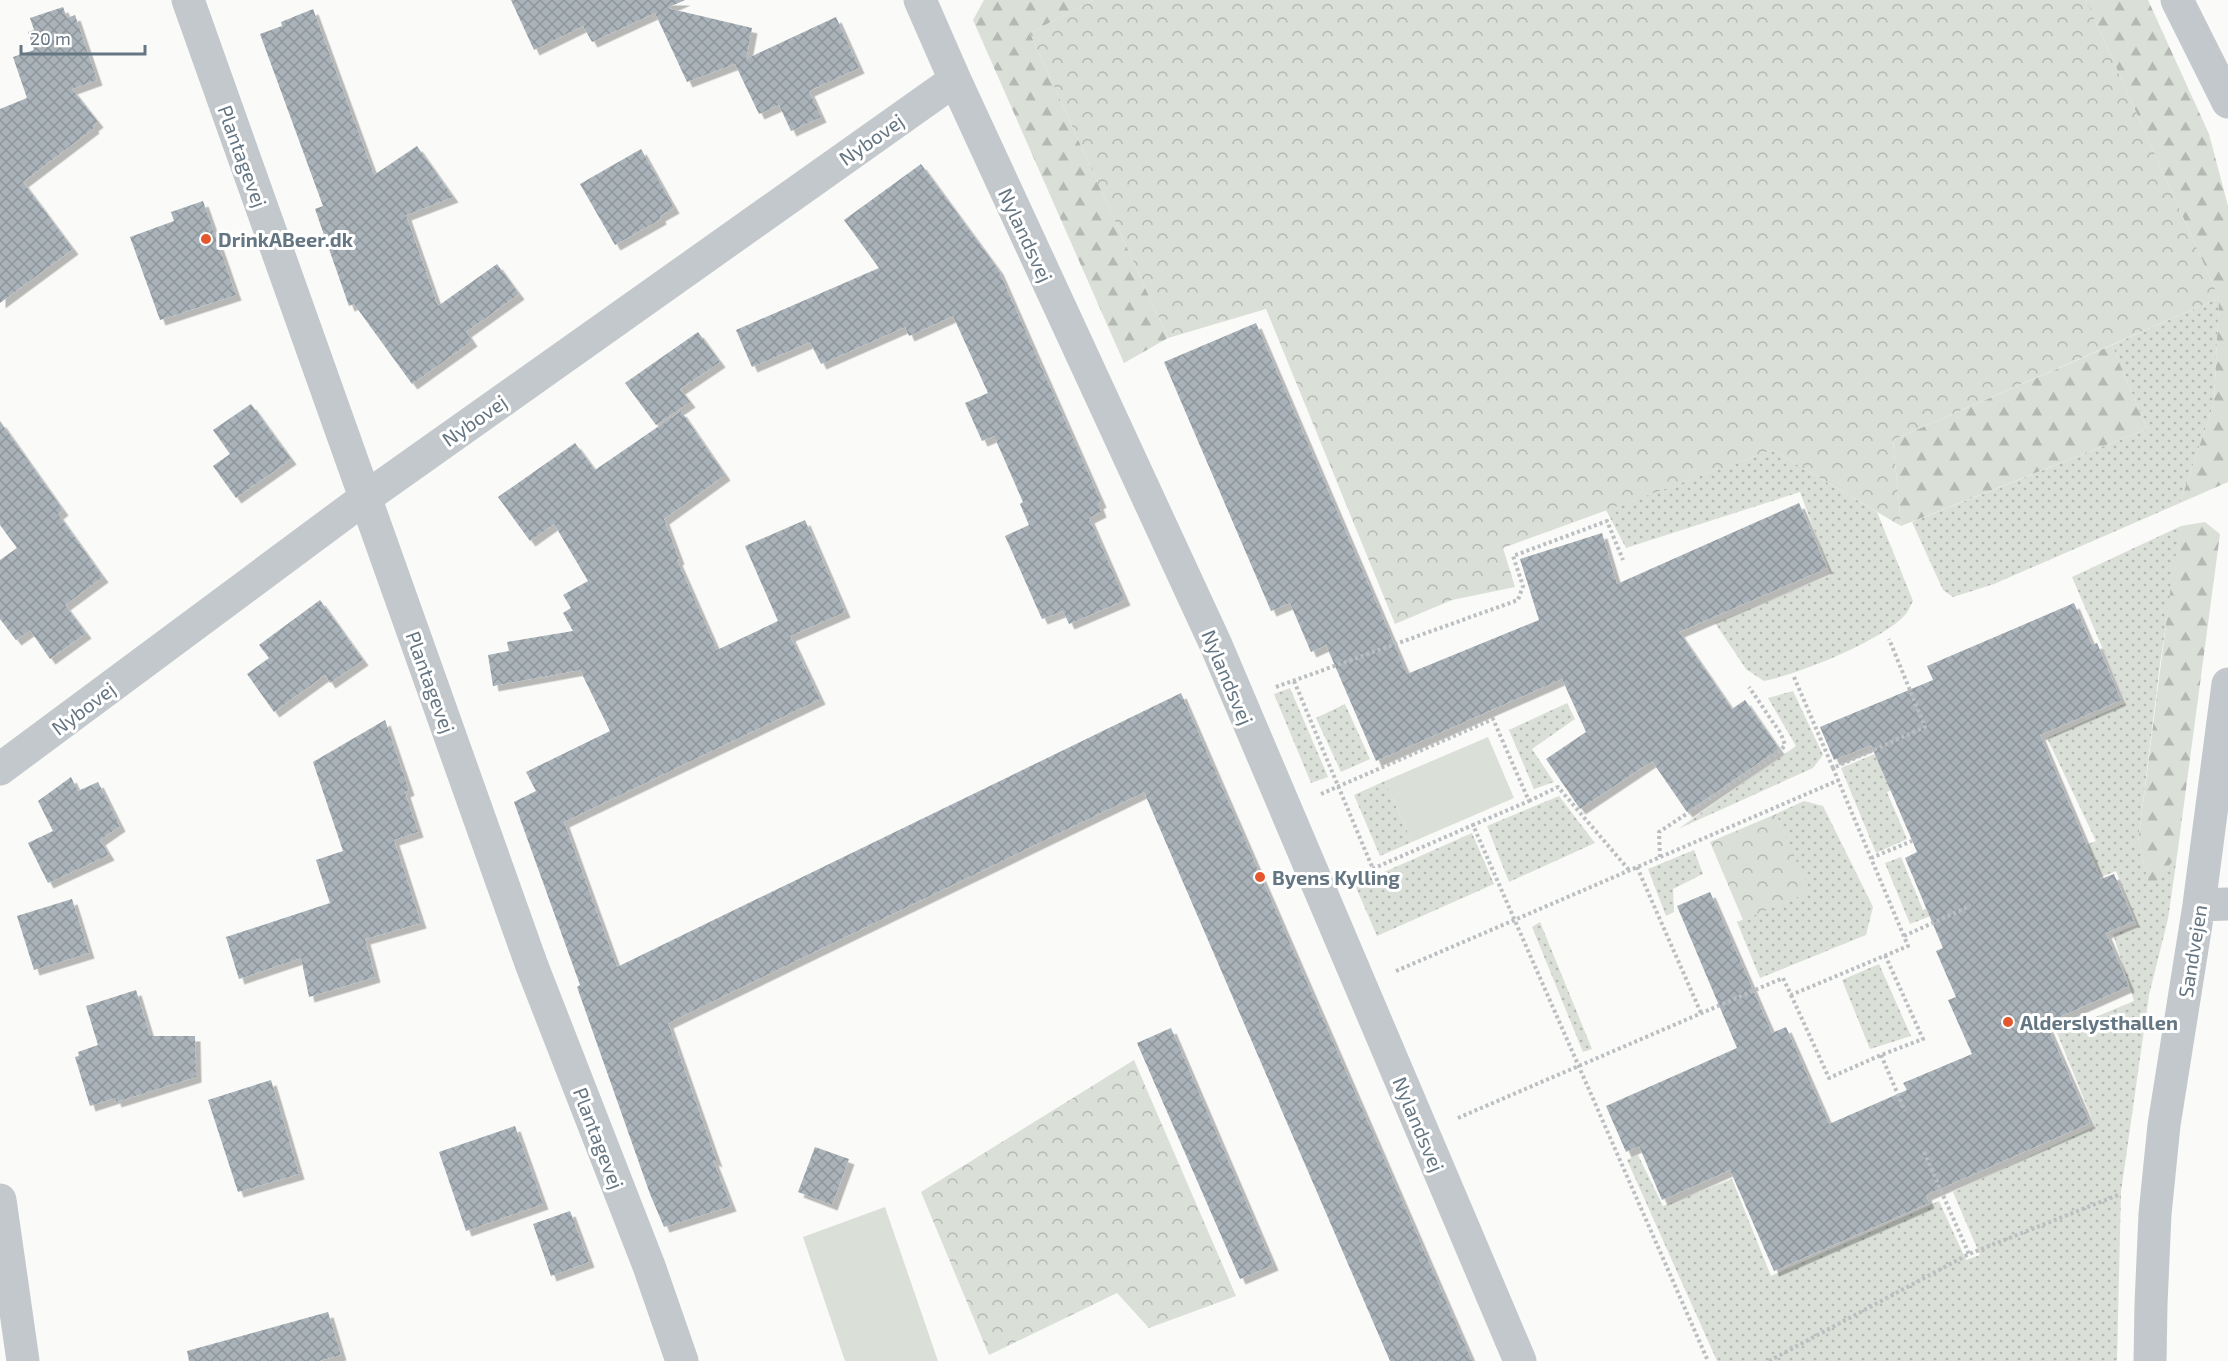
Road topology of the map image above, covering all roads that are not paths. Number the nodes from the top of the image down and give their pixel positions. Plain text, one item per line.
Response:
1 (188, 0) edge
2 (2177, 0) edge
3 (931, 3) edge
4 (955, 80) junction
5 (2228, 102) edge
6 (365, 498) junction
7 (2228, 684) edge
8 (0, 769) edge
9 (2214, 905) edge
10 (0, 1200) edge
11 (23, 1361) edge
12 (682, 1361) edge
13 (1520, 1361) edge
14 (2150, 1361) edge

1 - 6 street, Plantagevej
2 - 5 street
3 - 4 street, Nylandsvej
4 - 6 street, Nybovej
4 - 13 street, Nylandsvej
6 - 8 street, Nybovej
6 - 12 street, Plantagevej
7 - 9 street, Sandvejen
9 - 14 street, Sandvejen
10 - 11 street

